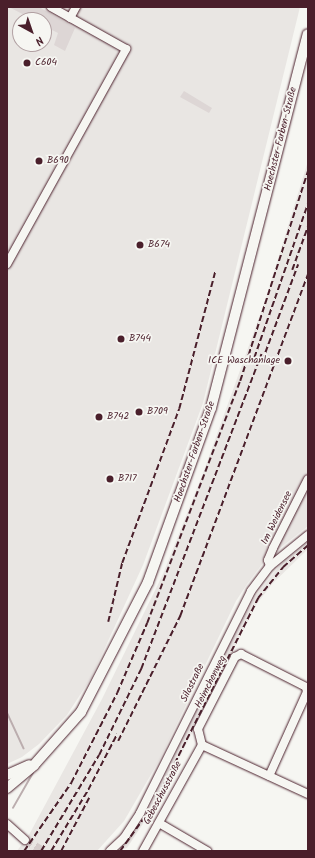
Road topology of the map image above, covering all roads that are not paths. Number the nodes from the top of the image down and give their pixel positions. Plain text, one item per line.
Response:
1 (51, 7) edge
2 (76, 7) edge
3 (70, 18) junction
4 (308, 34) edge
5 (308, 51) edge
6 (301, 59) junction
7 (7, 264) edge
8 (308, 479) edge
9 (308, 535) edge
10 (270, 566) junction
11 (202, 745) junction
12 (40, 757) junction
13 (269, 776) junction
14 (8, 782) edge
15 (7, 794) edge
16 (308, 794) edge
17 (159, 823) junction
18 (7, 824) edge
19 (10, 831) edge
20 (25, 840) tunnel mouth
21 (110, 851) edge
22 (143, 851) edge
23 (207, 851) edge

1 - 3 street
2 - 3 street
3 - 7 street
4 - 6 main road, Hoechster-Farben-Straße
5 - 6 main road
6 - 12 main road, Hoechster-Farben-Straße
8 - 10 street, Im Weidensee
9 - 10 street, Silostraße
10 - 21 street, Silostraße
11 - 13 street
11 - 13 street, Heimchenweg
11 - 17 street, Gebeschusstraße
12 - 14 main road, Hoechster-Farben-Straße
12 - 14 main road
13 - 16 street
14 - 15 street, Hoechster-Farben-Straße
17 - 22 street, Gebeschusstraße
17 - 23 street
18 - 19 street
19 - 20 street

